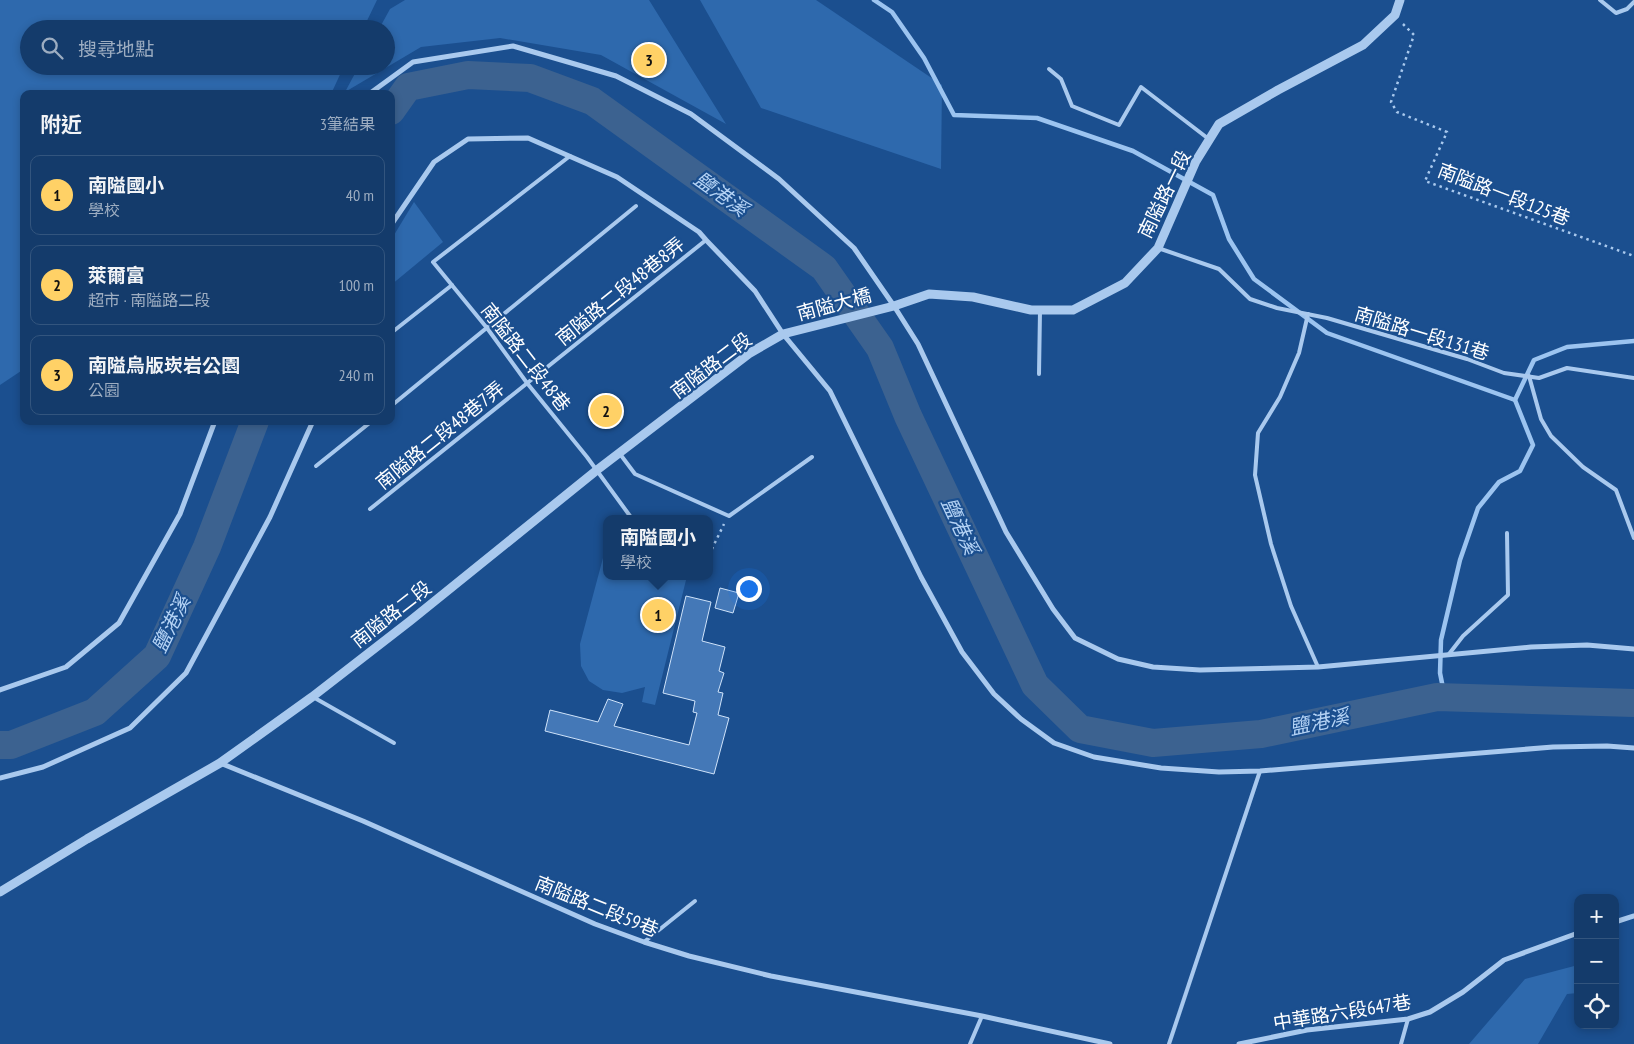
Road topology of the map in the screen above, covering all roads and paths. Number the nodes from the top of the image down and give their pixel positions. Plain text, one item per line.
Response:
1 (1400, 0) edge
2 (1600, 0) edge
3 (1634, 2) edge
4 (1395, 15) junction
5 (1049, 69) dead end
6 (374, 90) edge
7 (1210, 140) junction
8 (570, 156) junction
9 (636, 206) dead end
10 (395, 219) edge
11 (706, 240) junction
12 (1158, 248) junction
13 (1634, 256) edge
14 (452, 285) junction
15 (894, 306) junction
16 (1040, 310) junction
17 (1308, 314) junction
18 (487, 328) junction
19 (395, 330) edge
20 (783, 334) junction
21 (1039, 374) dead end
22 (1529, 376) junction
23 (1634, 378) edge
24 (527, 383) junction
25 (395, 403) edge
26 (214, 425) edge
27 (311, 425) edge
28 (367, 425) edge
29 (620, 454) junction
30 (812, 457) dead end
31 (316, 466) dead end
32 (597, 470) junction
33 (370, 510) dead end
34 (629, 515) edge
35 (729, 516) junction
36 (1507, 533) dead end
37 (1634, 538) edge
38 (713, 547) edge
39 (1634, 649) edge
40 (1449, 654) junction
41 (1318, 667) junction
42 (0, 690) edge
43 (312, 697) junction
44 (394, 743) dead end
45 (1634, 748) edge
46 (220, 763) junction
47 (1260, 771) junction
48 (0, 778) edge
49 (0, 892) edge
50 (695, 901) dead end
51 (1634, 916) edge
52 (1619, 921) edge
53 (1574, 934) edge
54 (644, 942) junction
55 (982, 1016) junction
56 (1408, 1019) junction
57 (970, 1044) edge
58 (1110, 1044) edge
59 (1169, 1044) edge
60 (1239, 1044) edge
61 (1401, 1044) edge

1 - 4 street, 南隘路一段
2 - 3 lane
4 - 7 street, 南隘路一段
4 - 13 path, 南隘路一段125巷
5 - 7 lane
6 - 15 street
7 - 12 street, 南隘路一段
8 - 10 street
8 - 11 street
8 - 14 lane, 南隘路二段48巷
9 - 18 lane
11 - 20 street
11 - 24 lane, 南隘路二段48巷8弄
12 - 16 street, 南隘路一段
12 - 17 lane, 南隘路一段131巷
14 - 18 lane, 南隘路二段48巷
14 - 19 lane
15 - 16 street, 南隘路一段
15 - 20 street, 南隘大橋
15 - 41 street
16 - 21 lane
17 - 22 lane, 南隘路一段131巷
17 - 41 lane
18 - 24 lane, 南隘路二段48巷
18 - 25 lane
20 - 29 street, 南隘路二段
20 - 47 street
22 - 23 lane, 南隘路一段131巷
22 - 37 lane
24 - 32 lane, 南隘路二段48巷
24 - 33 lane, 南隘路二段48巷7弄
26 - 42 street
27 - 48 street
28 - 31 lane
29 - 32 street, 南隘路二段
29 - 35 lane
30 - 35 lane
32 - 34 lane, 南隘路二段48巷
32 - 43 street, 南隘路二段
35 - 38 path
36 - 40 lane
39 - 40 street
40 - 41 street
43 - 44 lane
43 - 46 street, 南隘路二段
45 - 47 street
46 - 49 street, 南隘路二段
46 - 54 street, 南隘路二段59巷
47 - 59 lane
50 - 54 lane
51 - 52 street
53 - 56 street, 中華路六段647巷
54 - 55 street, 南隘路二段59巷
55 - 57 lane
55 - 58 street
56 - 60 street, 中華路六段647巷
56 - 61 lane

